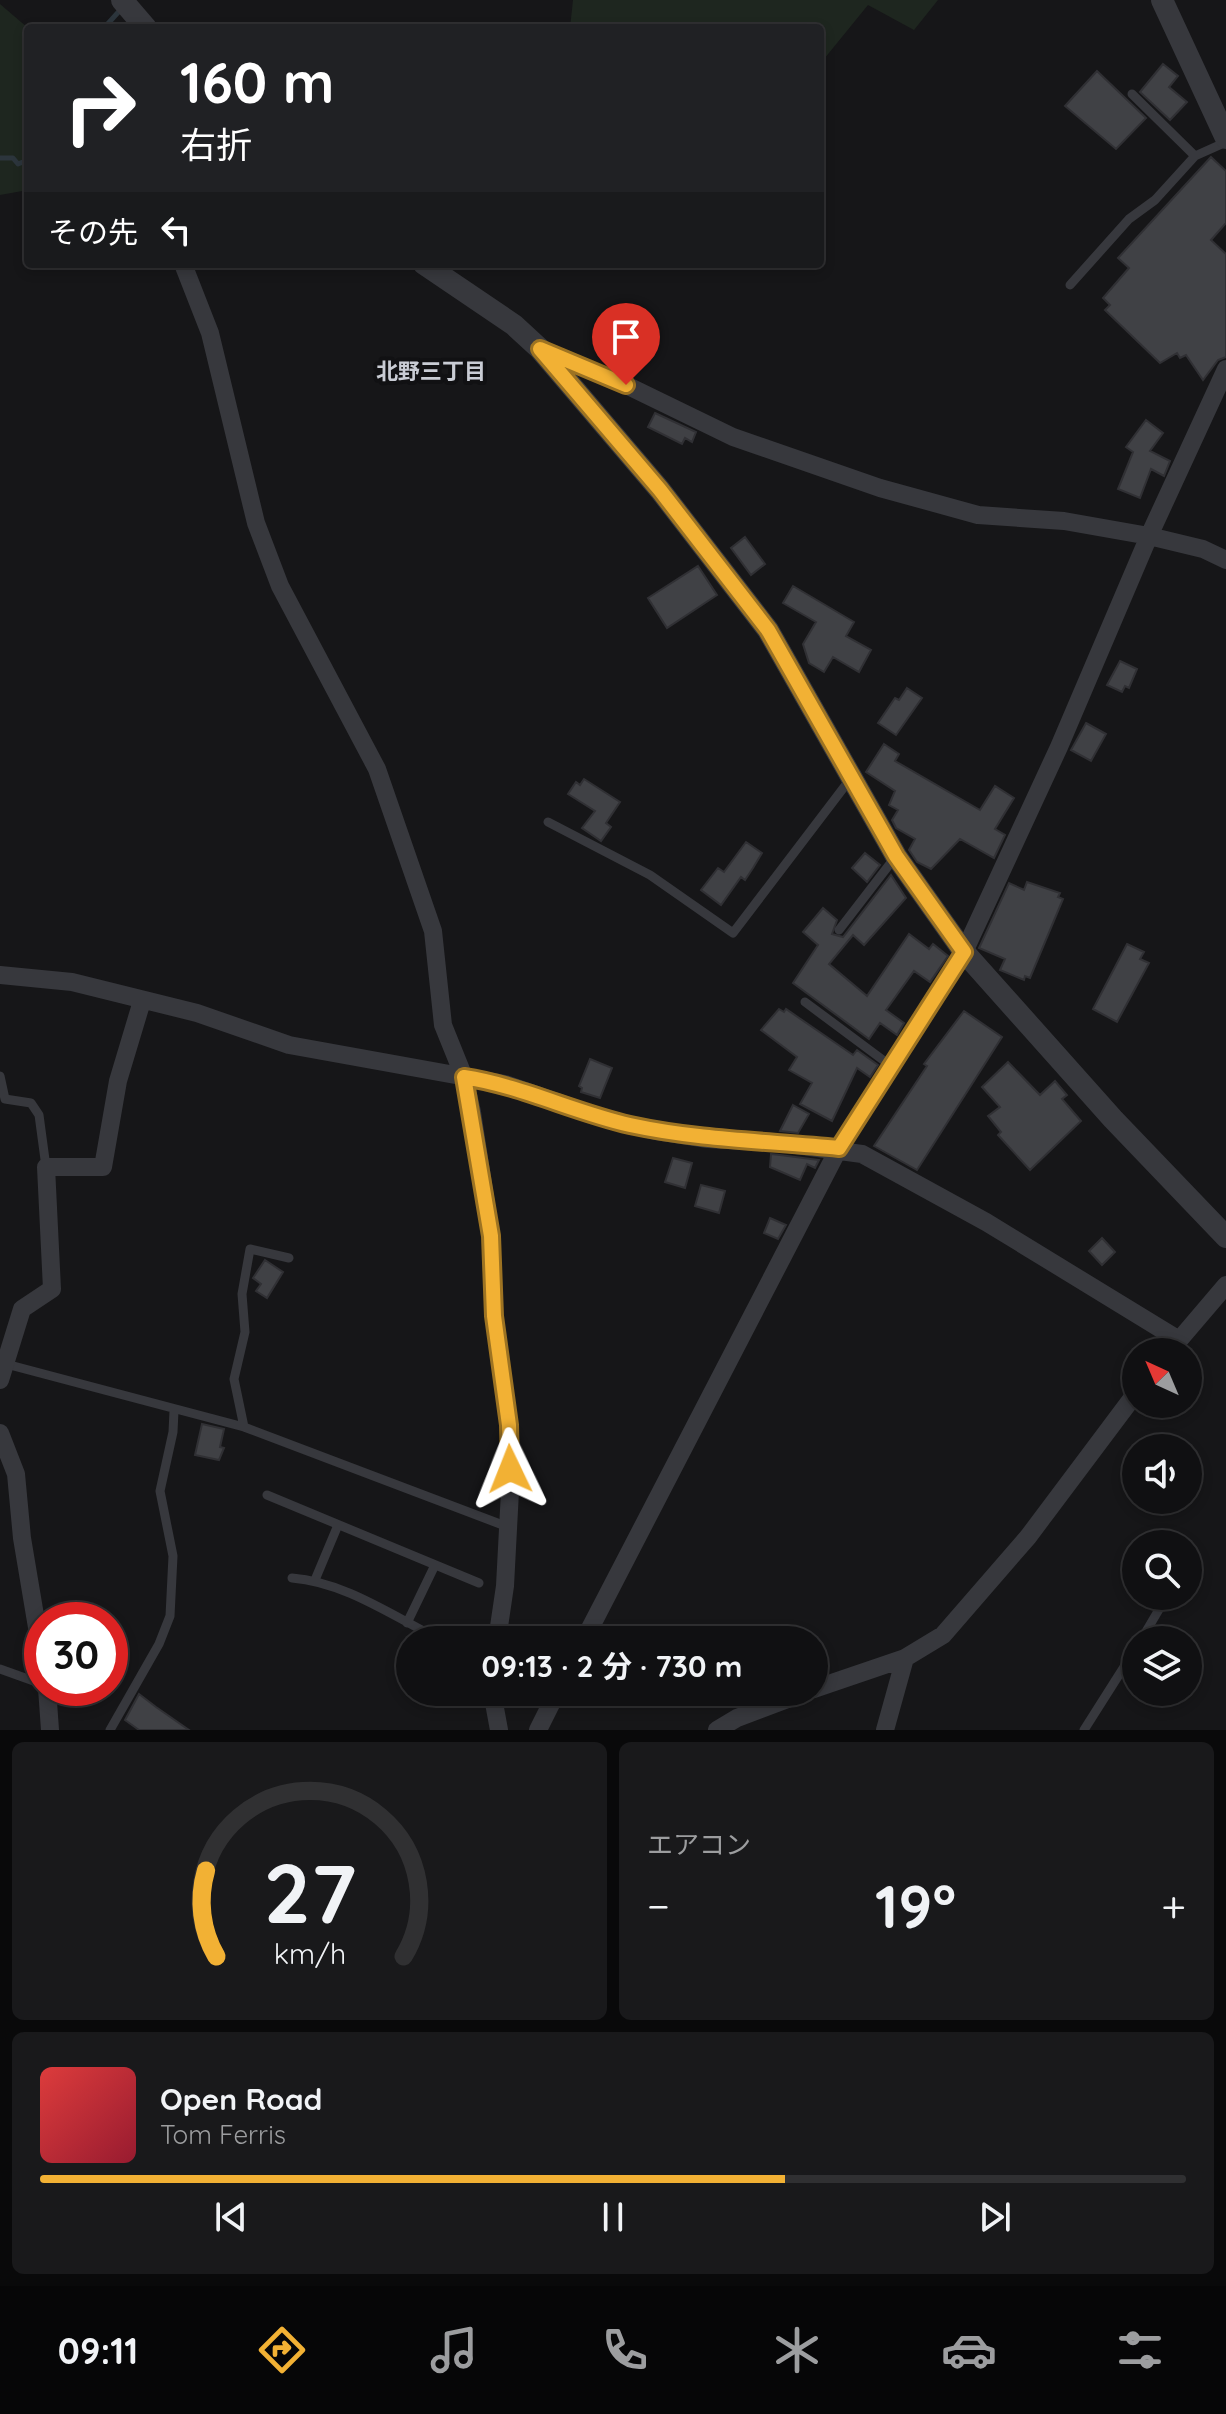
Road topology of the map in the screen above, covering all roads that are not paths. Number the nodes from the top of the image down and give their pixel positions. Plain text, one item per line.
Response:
1 (1162, 0) edge
2 (126, 4) edge
3 (143, 24) edge
4 (1132, 94) dead end
5 (1226, 140) edge
6 (1195, 156) junction
7 (185, 268) edge
8 (430, 268) edge
9 (1070, 285) dead end
10 (540, 349) junction
11 (1226, 369) edge
12 (1149, 536) junction
13 (1226, 560) edge
14 (851, 778) junction
15 (548, 822) dead end
16 (896, 856) junction
17 (839, 930) dead end
18 (964, 952) junction
19 (0, 977) edge
20 (142, 1001) junction
21 (805, 1002) dead end
22 (891, 1066) junction
23 (0, 1076) edge
24 (464, 1077) junction
25 (839, 1148) junction
26 (46, 1167) junction
27 (1226, 1237) edge
28 (289, 1258) dead end
29 (1226, 1285) edge
30 (1162, 1338) edge
31 (1181, 1338) edge
32 (3, 1372) edge
33 (174, 1411) junction
34 (1122, 1412) edge
35 (244, 1427) junction
36 (0, 1433) edge
37 (267, 1495) dead end
38 (338, 1525) junction
39 (508, 1527) junction
40 (435, 1565) junction
41 (292, 1578) dead end
42 (315, 1580) junction
43 (479, 1583) dead end
44 (33, 1602) edge
45 (407, 1623) junction
46 (413, 1626) edge
47 (498, 1626) edge
48 (591, 1626) edge
49 (905, 1658) junction
50 (0, 1669) edge
51 (1122, 1670) edge
52 (24, 1678) edge
53 (828, 1684) edge
54 (48, 1706) edge
55 (495, 1706) edge
56 (550, 1706) edge
57 (769, 1706) edge
58 (114, 1728) edge
59 (50, 1730) edge
60 (499, 1730) edge
61 (538, 1730) edge
62 (717, 1730) edge
63 (885, 1730) edge
64 (1084, 1730) edge

1 - 5 street
2 - 3 street
4 - 6 lane
5 - 6 lane
6 - 9 lane
7 - 24 street
8 - 10 street
10 - 12 street
10 - 14 street
11 - 12 street
12 - 13 street
12 - 18 street
14 - 15 lane
14 - 16 street
16 - 17 lane
16 - 18 street
18 - 22 street
18 - 27 street
19 - 20 street
20 - 24 street
20 - 26 street
21 - 22 lane
22 - 25 street
23 - 26 lane
24 - 25 street
24 - 39 street
25 - 30 street
25 - 48 street
26 - 32 street
28 - 35 lane
29 - 31 street
32 - 33 lane
33 - 35 lane
33 - 58 lane
34 - 49 street
35 - 39 lane
36 - 44 street
37 - 38 lane
38 - 40 lane
38 - 42 lane
39 - 47 street
40 - 43 lane
40 - 45 lane
41 - 42 lane
42 - 45 lane
45 - 46 lane
49 - 53 street
49 - 63 street
50 - 52 lane
51 - 64 lane
54 - 59 street
55 - 60 street
56 - 61 street
57 - 62 street

